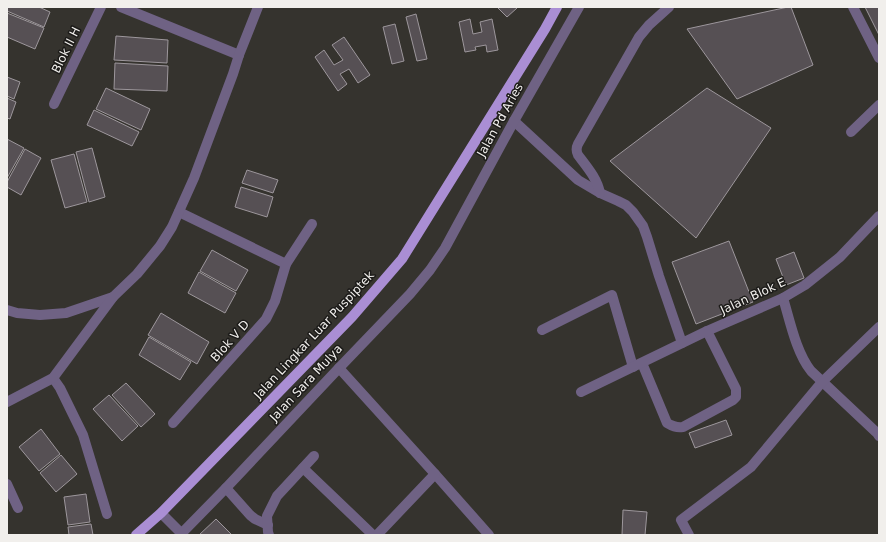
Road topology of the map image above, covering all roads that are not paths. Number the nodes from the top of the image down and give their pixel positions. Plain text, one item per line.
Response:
1 (101, 7) edge
2 (121, 7) edge
3 (258, 7) edge
4 (557, 7) edge
5 (579, 7) edge
6 (669, 7) edge
7 (852, 7) edge
8 (239, 55) junction
9 (879, 58) edge
10 (54, 104) dead end
11 (879, 105) edge
12 (514, 121) junction
13 (851, 132) dead end
14 (600, 193) junction
15 (179, 212) junction
16 (879, 216) edge
17 (312, 224) dead end
18 (446, 248) joint
19 (286, 264) junction
20 (113, 297) junction
21 (783, 298) junction
22 (7, 310) edge
23 (879, 327) edge
24 (542, 330) dead end
25 (707, 330) junction
26 (682, 343) junction
27 (637, 365) junction
28 (339, 368) junction
29 (53, 378) junction
30 (822, 382) junction
31 (581, 392) dead end
32 (7, 402) edge
33 (173, 424) dead end
34 (878, 433) edge
35 (314, 456) dead end
36 (303, 468) junction
37 (435, 474) junction
38 (7, 484) edge
39 (226, 488) junction
40 (18, 508) dead end
41 (161, 512) junction
42 (107, 514) dead end
43 (268, 530) edge
44 (181, 534) edge
45 (136, 535) edge
46 (373, 535) edge
47 (377, 535) edge
48 (489, 535) edge
49 (689, 535) edge

1 - 10 street, Blok II H
2 - 8 street
3 - 8 street
4 - 41 main road, Jalan Lingkar Luar Puspiptek
5 - 12 street, Jalan Pd Aries
6 - 14 street
7 - 9 street
8 - 15 street
11 - 13 street
12 - 14 street
12 - 18 street, Jalan Pd Aries
14 - 26 street
15 - 19 street
15 - 20 street
16 - 21 street, Jalan Blok E
17 - 19 street, Blok V D
18 - 28 street, Jalan Sara Mulya
19 - 33 street, Blok V D
20 - 22 street
20 - 29 street
21 - 25 street, Jalan Blok E
21 - 30 street
23 - 30 street
24 - 27 street
25 - 26 street, Jalan Blok E
25 - 27 street
26 - 27 street, Jalan Blok E
27 - 31 street, Jalan Blok E
28 - 37 street
28 - 39 street, Jalan Sara Mulya
29 - 32 street
29 - 42 street
30 - 34 street
30 - 49 street
35 - 36 street
36 - 43 street
36 - 46 street
37 - 47 street
37 - 48 street
38 - 40 street
39 - 43 street
39 - 44 street, Jalan Sara Mulya
41 - 44 street
41 - 45 main road, Jalan Lingkar Luar Puspiptek

